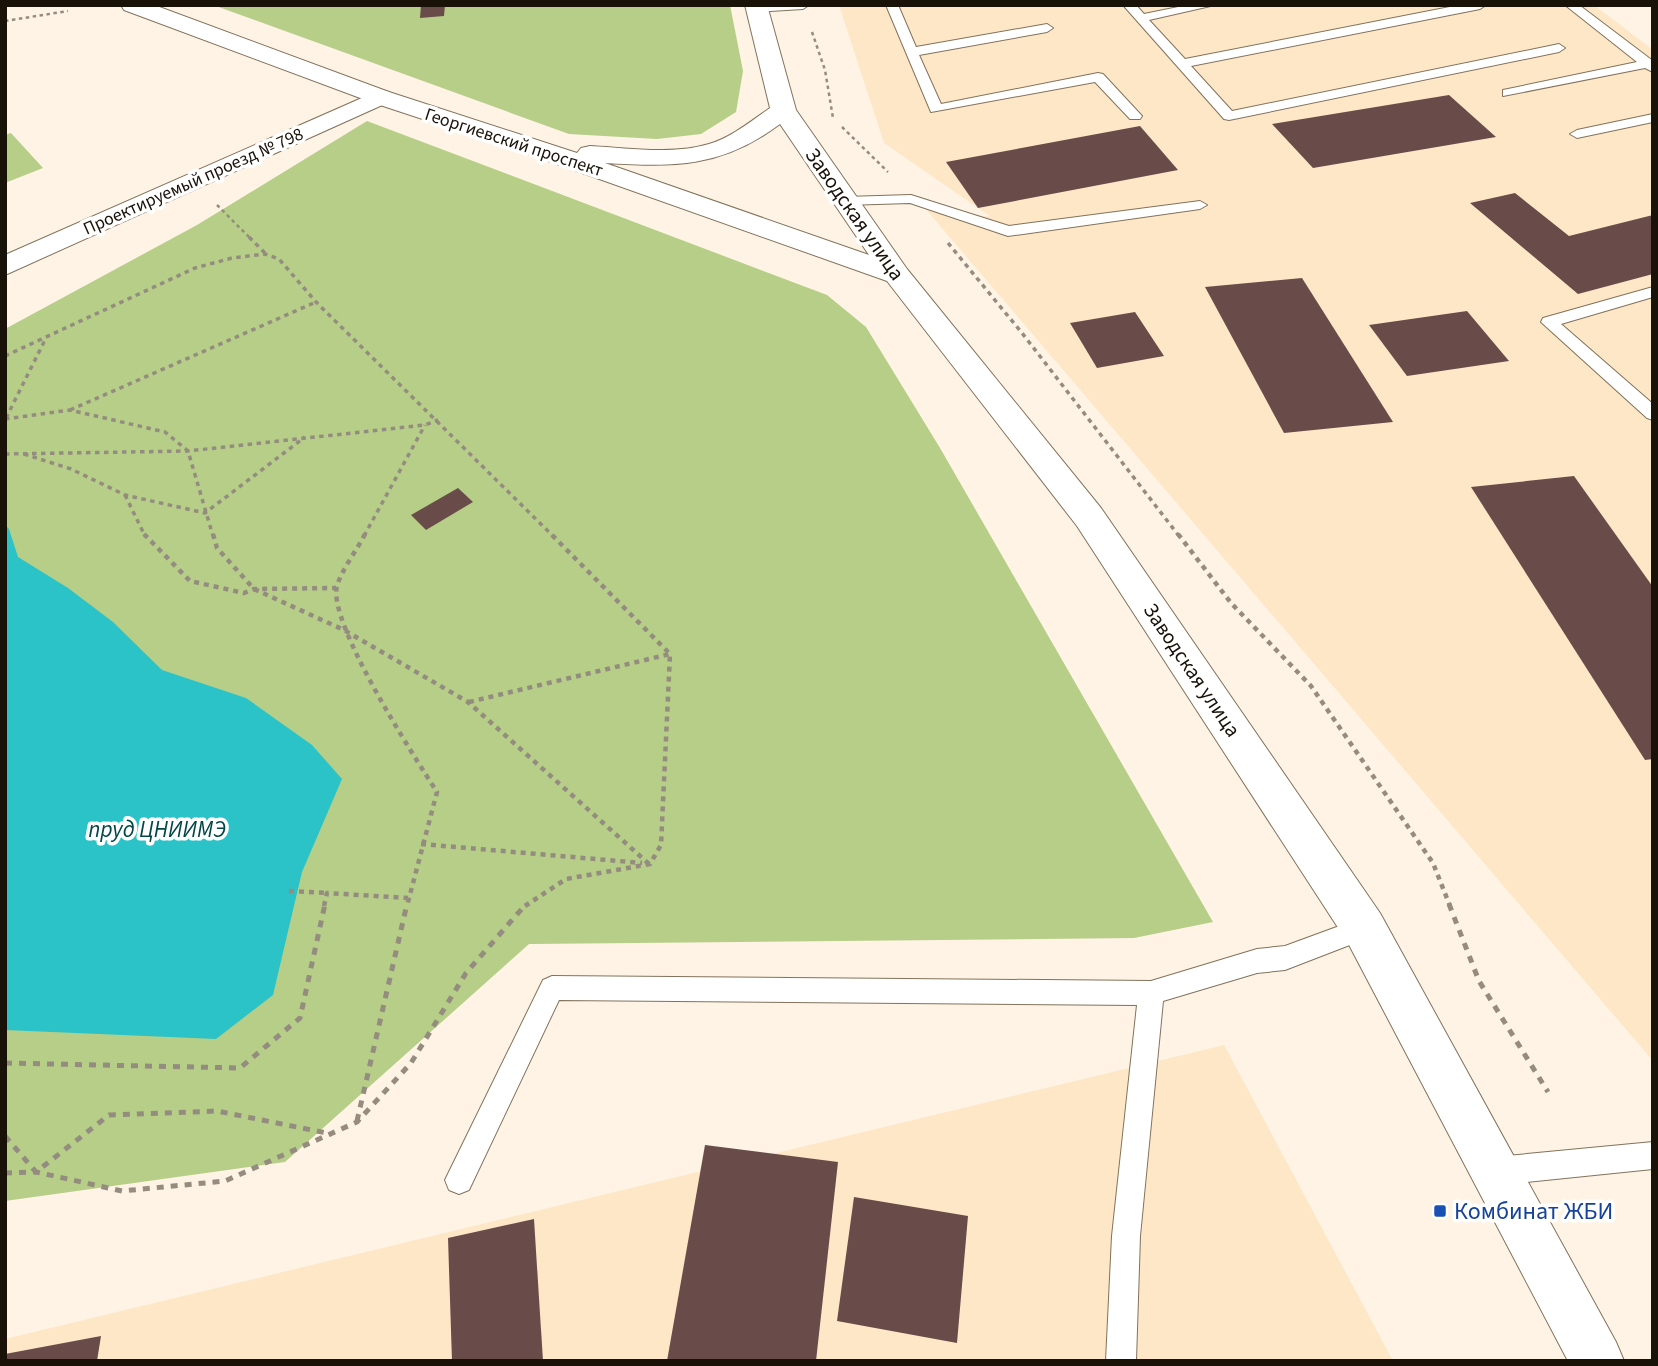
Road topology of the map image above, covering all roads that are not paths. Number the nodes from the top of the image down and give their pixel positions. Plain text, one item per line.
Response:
1 (132, 5) edge
2 (803, 5) edge
3 (892, 5) edge
4 (1129, 5) edge
5 (1209, 5) edge
6 (1480, 5) edge
7 (1571, 5) edge
8 (756, 7) edge
9 (1141, 18) junction
10 (1047, 28) dead end
11 (1559, 48) dead end
12 (912, 52) junction
13 (1182, 64) junction
14 (1650, 66) edge
15 (1508, 93) dead end
16 (380, 97) junction
17 (783, 110) junction
18 (1135, 116) dead end
19 (1653, 118) edge
20 (1577, 134) dead end
21 (549, 152) junction
22 (845, 201) junction
23 (1200, 205) dead end
24 (5, 265) edge
25 (897, 275) junction
26 (1653, 292) edge
27 (1653, 414) edge
28 (1364, 928) junction
29 (1151, 993) junction
30 (1653, 1155) edge
31 (1496, 1171) junction
32 (459, 1180) dead end
33 (1121, 1361) edge
34 (1597, 1361) edge

1 - 16 street, Георгиевский проспект
2 - 8 lane
3 - 12 lane
4 - 9 lane
5 - 9 lane
6 - 13 lane
7 - 14 lane
8 - 17 street, Заводская улица
9 - 13 lane
10 - 12 lane
11 - 13 lane
12 - 18 lane
14 - 15 lane
16 - 21 street, Георгиевский проспект
16 - 24 street, Проектируемый проезд № 798
17 - 21 street
17 - 22 street, Заводская улица
19 - 20 lane
21 - 25 street, Георгиевский проспект
22 - 23 lane
22 - 25 street, Заводская улица
25 - 28 street, Заводская улица
26 - 27 lane
28 - 29 lane
28 - 31 street, Заводская улица
29 - 32 lane
29 - 33 lane
30 - 31 lane
31 - 34 street, Заводская улица

